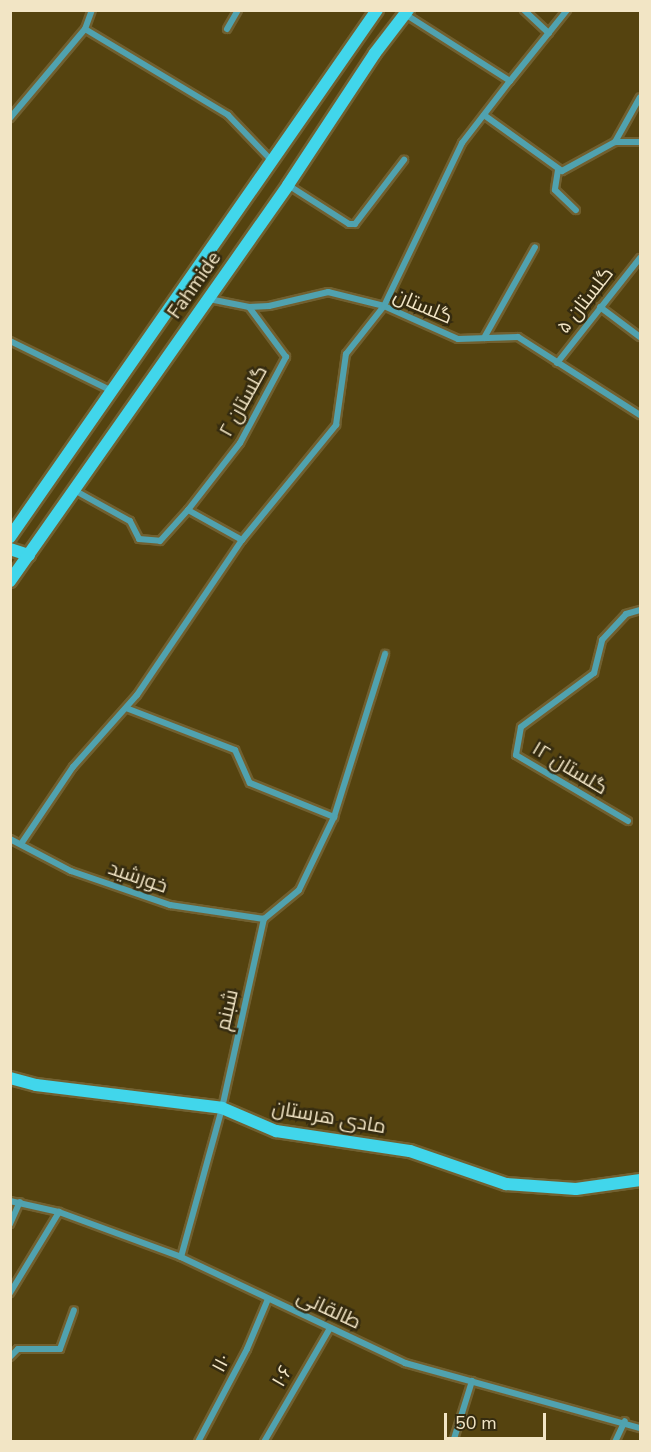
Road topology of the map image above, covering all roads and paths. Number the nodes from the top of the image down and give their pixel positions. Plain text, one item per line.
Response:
1 (92, 10) edge
2 (238, 10) edge
3 (377, 10) edge
4 (524, 10) edge
5 (567, 10) edge
6 (406, 12) edge
7 (85, 29) junction
8 (227, 29) dead end
9 (549, 33) junction
10 (510, 81) junction
11 (640, 97) edge
12 (484, 115) junction
13 (11, 116) edge
14 (615, 142) junction
15 (640, 142) edge
16 (404, 160) dead end
17 (274, 164) junction
18 (558, 170) junction
19 (288, 185) junction
20 (576, 210) dead end
21 (535, 247) dead end
22 (640, 258) edge
23 (208, 299) junction
24 (384, 306) junction
25 (249, 307) junction
26 (600, 307) junction
27 (640, 337) edge
28 (484, 338) junction
29 (10, 341) edge
30 (557, 363) junction
31 (113, 392) junction
32 (640, 416) edge
33 (74, 490) junction
34 (188, 510) junction
35 (10, 537) edge
36 (242, 540) junction
37 (10, 549) edge
38 (29, 555) junction
39 (10, 581) edge
40 (640, 610) edge
41 (385, 654) dead end
42 (126, 708) junction
43 (334, 817) junction
44 (628, 821) dead end
45 (10, 839) edge
46 (21, 844) junction
47 (264, 919) junction
48 (10, 1078) edge
49 (222, 1108) junction
50 (640, 1180) edge
51 (10, 1201) edge
52 (20, 1202) junction
53 (59, 1212) junction
54 (10, 1224) edge
55 (181, 1257) junction
56 (10, 1293) edge
57 (268, 1299) junction
58 (74, 1310) dead end
59 (330, 1328) junction
60 (10, 1357) edge
61 (472, 1381) junction
62 (625, 1421) junction
63 (640, 1428) edge
64 (198, 1442) edge
65 (264, 1442) edge
66 (453, 1442) edge
67 (615, 1442) edge

1 - 7 street
2 - 8 street
3 - 17 main road, Fahmide
4 - 9 street
5 - 9 street
6 - 10 street
6 - 19 main road, Fahmide
7 - 13 street
7 - 17 street
9 - 10 street
10 - 12 street
11 - 14 street
12 - 18 street
12 - 24 street
14 - 15 street
14 - 18 street
16 - 19 street
17 - 31 main road, Fahmide
18 - 20 street
19 - 23 main road, Fahmide
21 - 28 street
22 - 26 street, گلستان ۵
23 - 25 street, گلستان
23 - 33 main road, Fahmide
24 - 25 street, گلستان
24 - 28 street, گلستان
24 - 36 street
25 - 34 street, گلستان ۲
26 - 27 street
26 - 30 street, گلستان ۵
28 - 30 street, گلستان
29 - 31 street
30 - 32 street, گلستان
31 - 35 main road, Fahmide
33 - 34 street
33 - 38 main road, Fahmide
34 - 36 street
36 - 42 street
37 - 38 main road
38 - 39 main road, Fahmide
40 - 44 street, گلستان ۱۲
41 - 43 street
42 - 43 street
42 - 46 street
43 - 47 street
45 - 46 street, خورشید
46 - 47 street, خورشید
47 - 49 street, شبنم
48 - 49 main road, مادی هرستان
49 - 50 main road, مادی هرستان
49 - 55 street, شبنم
51 - 52 street, طالقانی
52 - 53 street, طالقانی
52 - 54 street
53 - 55 street, طالقانی
53 - 56 street
55 - 57 street, طالقانی
57 - 59 street, طالقانی
57 - 64 street, ۱۱۰
58 - 60 street
59 - 61 street, طالقانی
59 - 65 street, ۱۰۶
61 - 62 street, طالقانی
61 - 66 street
62 - 63 street, طالقانی
62 - 67 street

